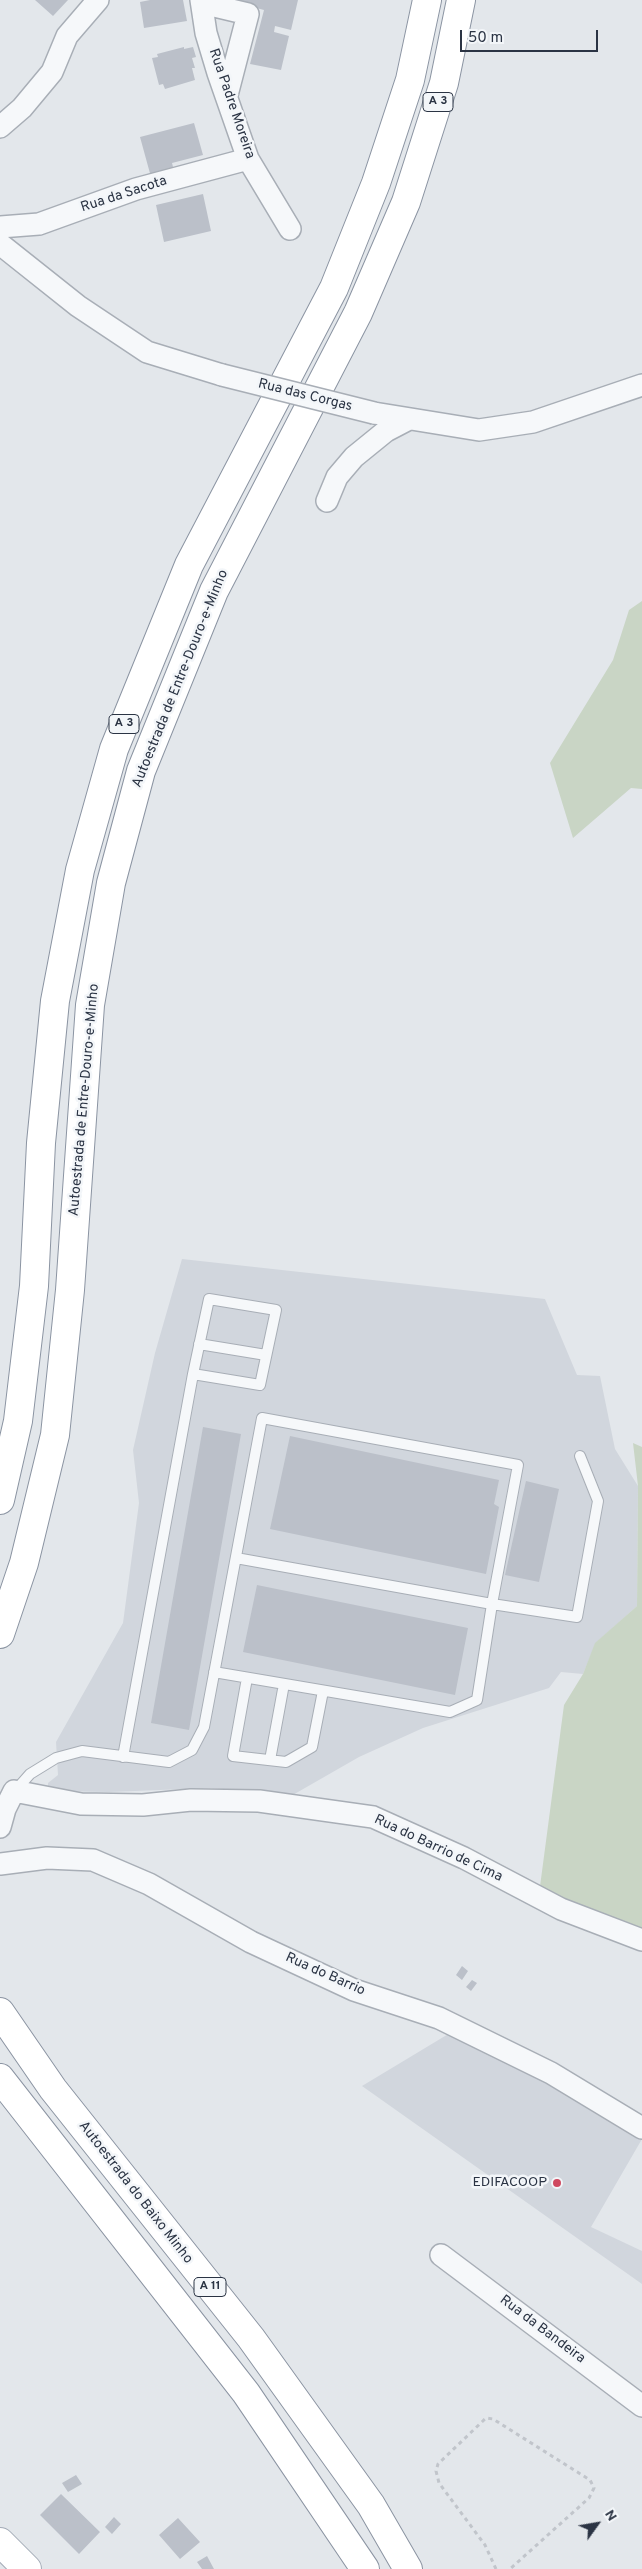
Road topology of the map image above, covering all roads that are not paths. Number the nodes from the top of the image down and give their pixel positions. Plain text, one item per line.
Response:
1 (98, 0) edge
2 (427, 0) edge
3 (461, 0) edge
4 (201, 2) edge
5 (227, 95) junction
6 (0, 128) edge
7 (248, 159) junction
8 (0, 227) edge
9 (290, 229) dead end
10 (0, 244) edge
11 (642, 385) edge
12 (410, 419) junction
13 (327, 500) dead end
14 (199, 1344) junction
15 (266, 1355) junction
16 (193, 1374) junction
17 (580, 1456) dead end
18 (0, 1500) edge
19 (236, 1558) junction
20 (492, 1604) junction
21 (0, 1634) edge
22 (214, 1672) junction
23 (247, 1678) junction
24 (284, 1684) junction
25 (323, 1691) junction
26 (123, 1757) junction
27 (270, 1760) junction
28 (14, 1791) junction
29 (0, 1827) edge
30 (0, 1853) edge
31 (0, 1864) edge
32 (642, 1940) edge
33 (0, 2012) edge
34 (0, 2078) edge
35 (642, 2128) edge
36 (442, 2255) dead end
37 (642, 2406) edge
38 (0, 2542) edge
39 (27, 2569) edge
40 (365, 2569) edge
41 (408, 2569) edge

1 - 6 street
2 - 18 main road, A 3
3 - 21 main road, Autoestrada de Entre-Douro-e-Minho / A 3
4 - 5 street, Rua Padre Moreira
4 - 5 street
5 - 7 street, Rua Padre Moreira
7 - 8 street, Rua da Sacota
7 - 9 street, Rua Padre Moreira
10 - 12 street, Rua das Corgas, bridge
11 - 12 street, Rua das Corgas
12 - 13 street
14 - 15 lane
14 - 15 lane
14 - 16 lane
15 - 16 lane
16 - 26 lane
17 - 20 lane
19 - 20 lane
19 - 20 lane
19 - 22 lane
20 - 25 lane
22 - 23 lane
22 - 26 lane
23 - 24 lane
23 - 27 lane
24 - 25 lane
24 - 27 lane
25 - 27 lane
26 - 28 lane
28 - 29 street
28 - 32 street, Rua do Barrio de Cima
30 - 31 street
31 - 35 street, Rua do Barrio
33 - 41 main road, Autoestrada do Baixo Minho / A 11
34 - 40 main road, A 11
36 - 37 street, Rua da Bandeira
38 - 39 main road

